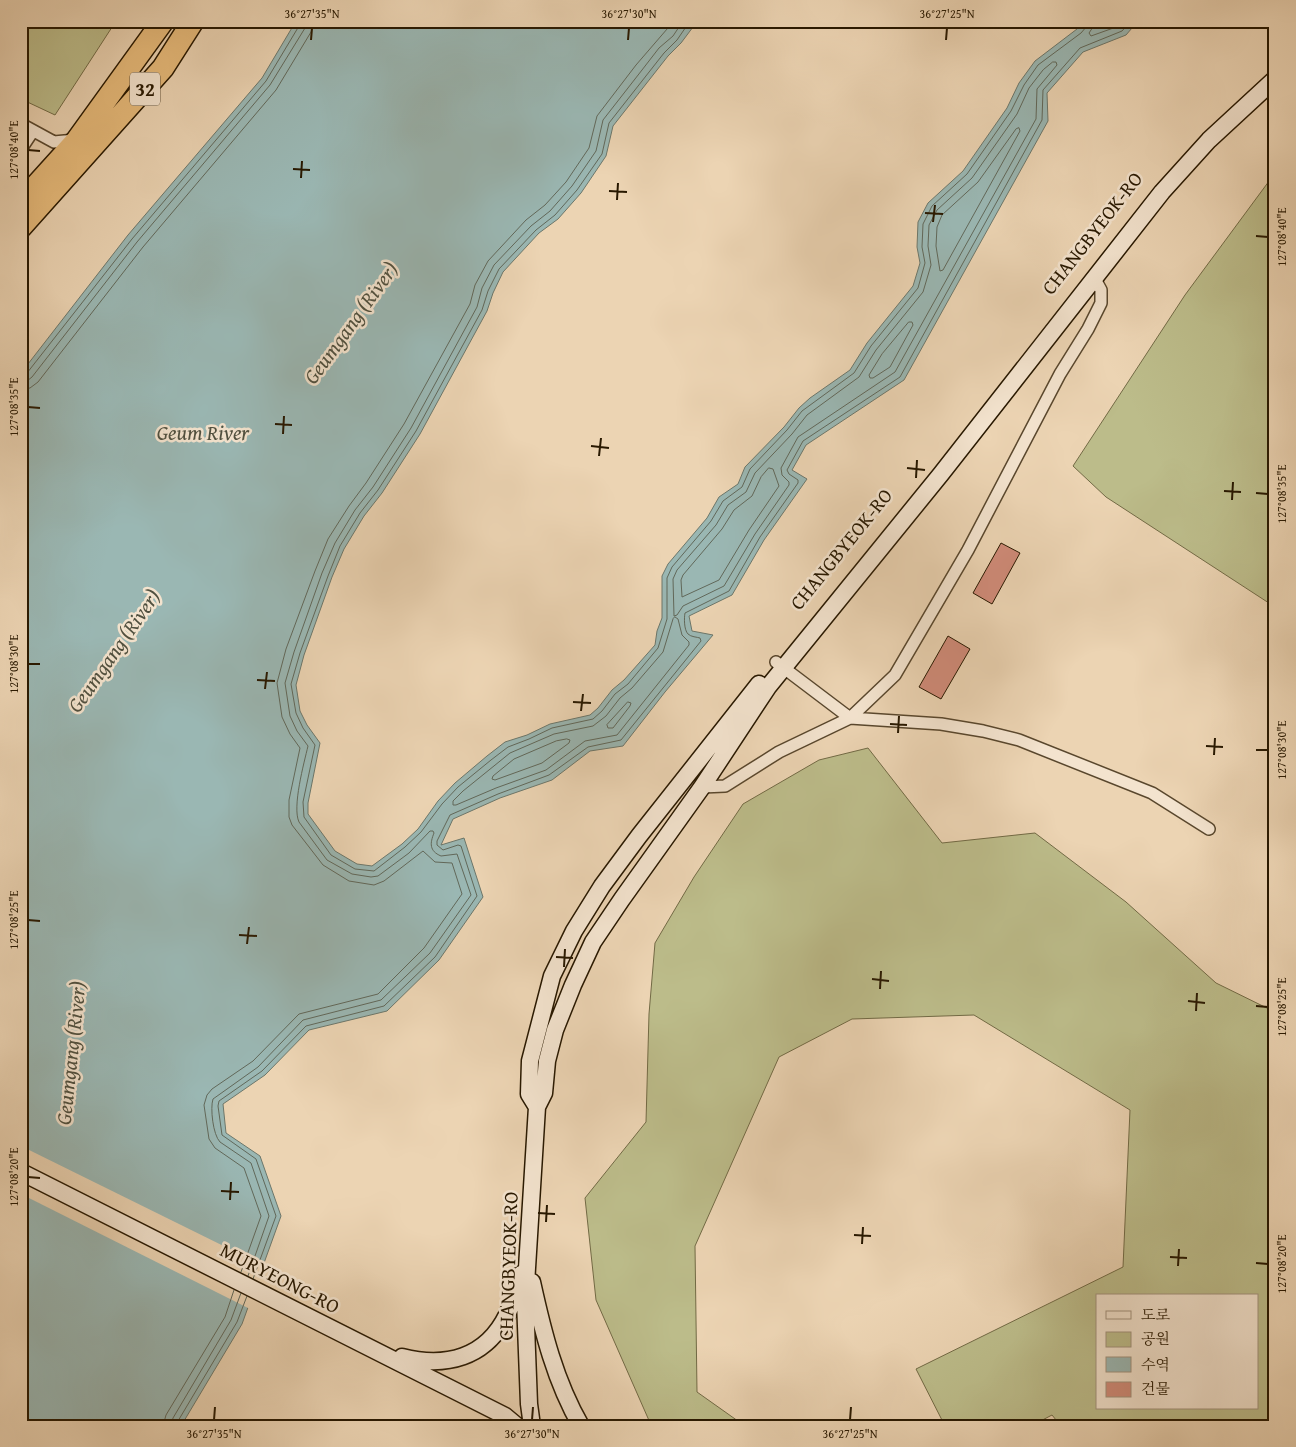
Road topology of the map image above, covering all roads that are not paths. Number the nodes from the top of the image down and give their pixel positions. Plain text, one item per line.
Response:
1 (163, 21) edge
2 (193, 21) edge
3 (1275, 65) edge
4 (1275, 79) edge
5 (21, 124) edge
6 (33, 131) junction
7 (77, 140) junction
8 (21, 149) edge
9 (21, 202) edge
10 (21, 227) edge
11 (1095, 280) junction
12 (780, 665) junction
13 (850, 718) junction
14 (702, 787) junction
15 (1209, 830) dead end
16 (537, 1107) junction
17 (21, 1172) edge
18 (527, 1257) junction
19 (378, 1351) junction
20 (517, 1426) edge
21 (532, 1426) edge
22 (581, 1426) edge

1 - 7 highway, 32
2 - 10 highway, 32
3 - 12 main road, CHANGBYEOK-RO
4 - 11 main road, CHANGBYEOK-RO
5 - 6 street
6 - 7 street
6 - 8 street
7 - 9 highway, 32
11 - 12 main road, CHANGBYEOK-RO
11 - 13 street
12 - 13 street
12 - 14 main road, CHANGBYEOK-RO
12 - 16 main road, CHANGBYEOK-RO
13 - 14 street
13 - 15 street
14 - 16 main road, CHANGBYEOK-RO
16 - 18 main road, CHANGBYEOK-RO
17 - 19 main road, MURYEONG-RO
18 - 19 main road
18 - 21 main road, CHANGBYEOK-RO
18 - 22 main road
19 - 20 main road, MURYEONG-RO

